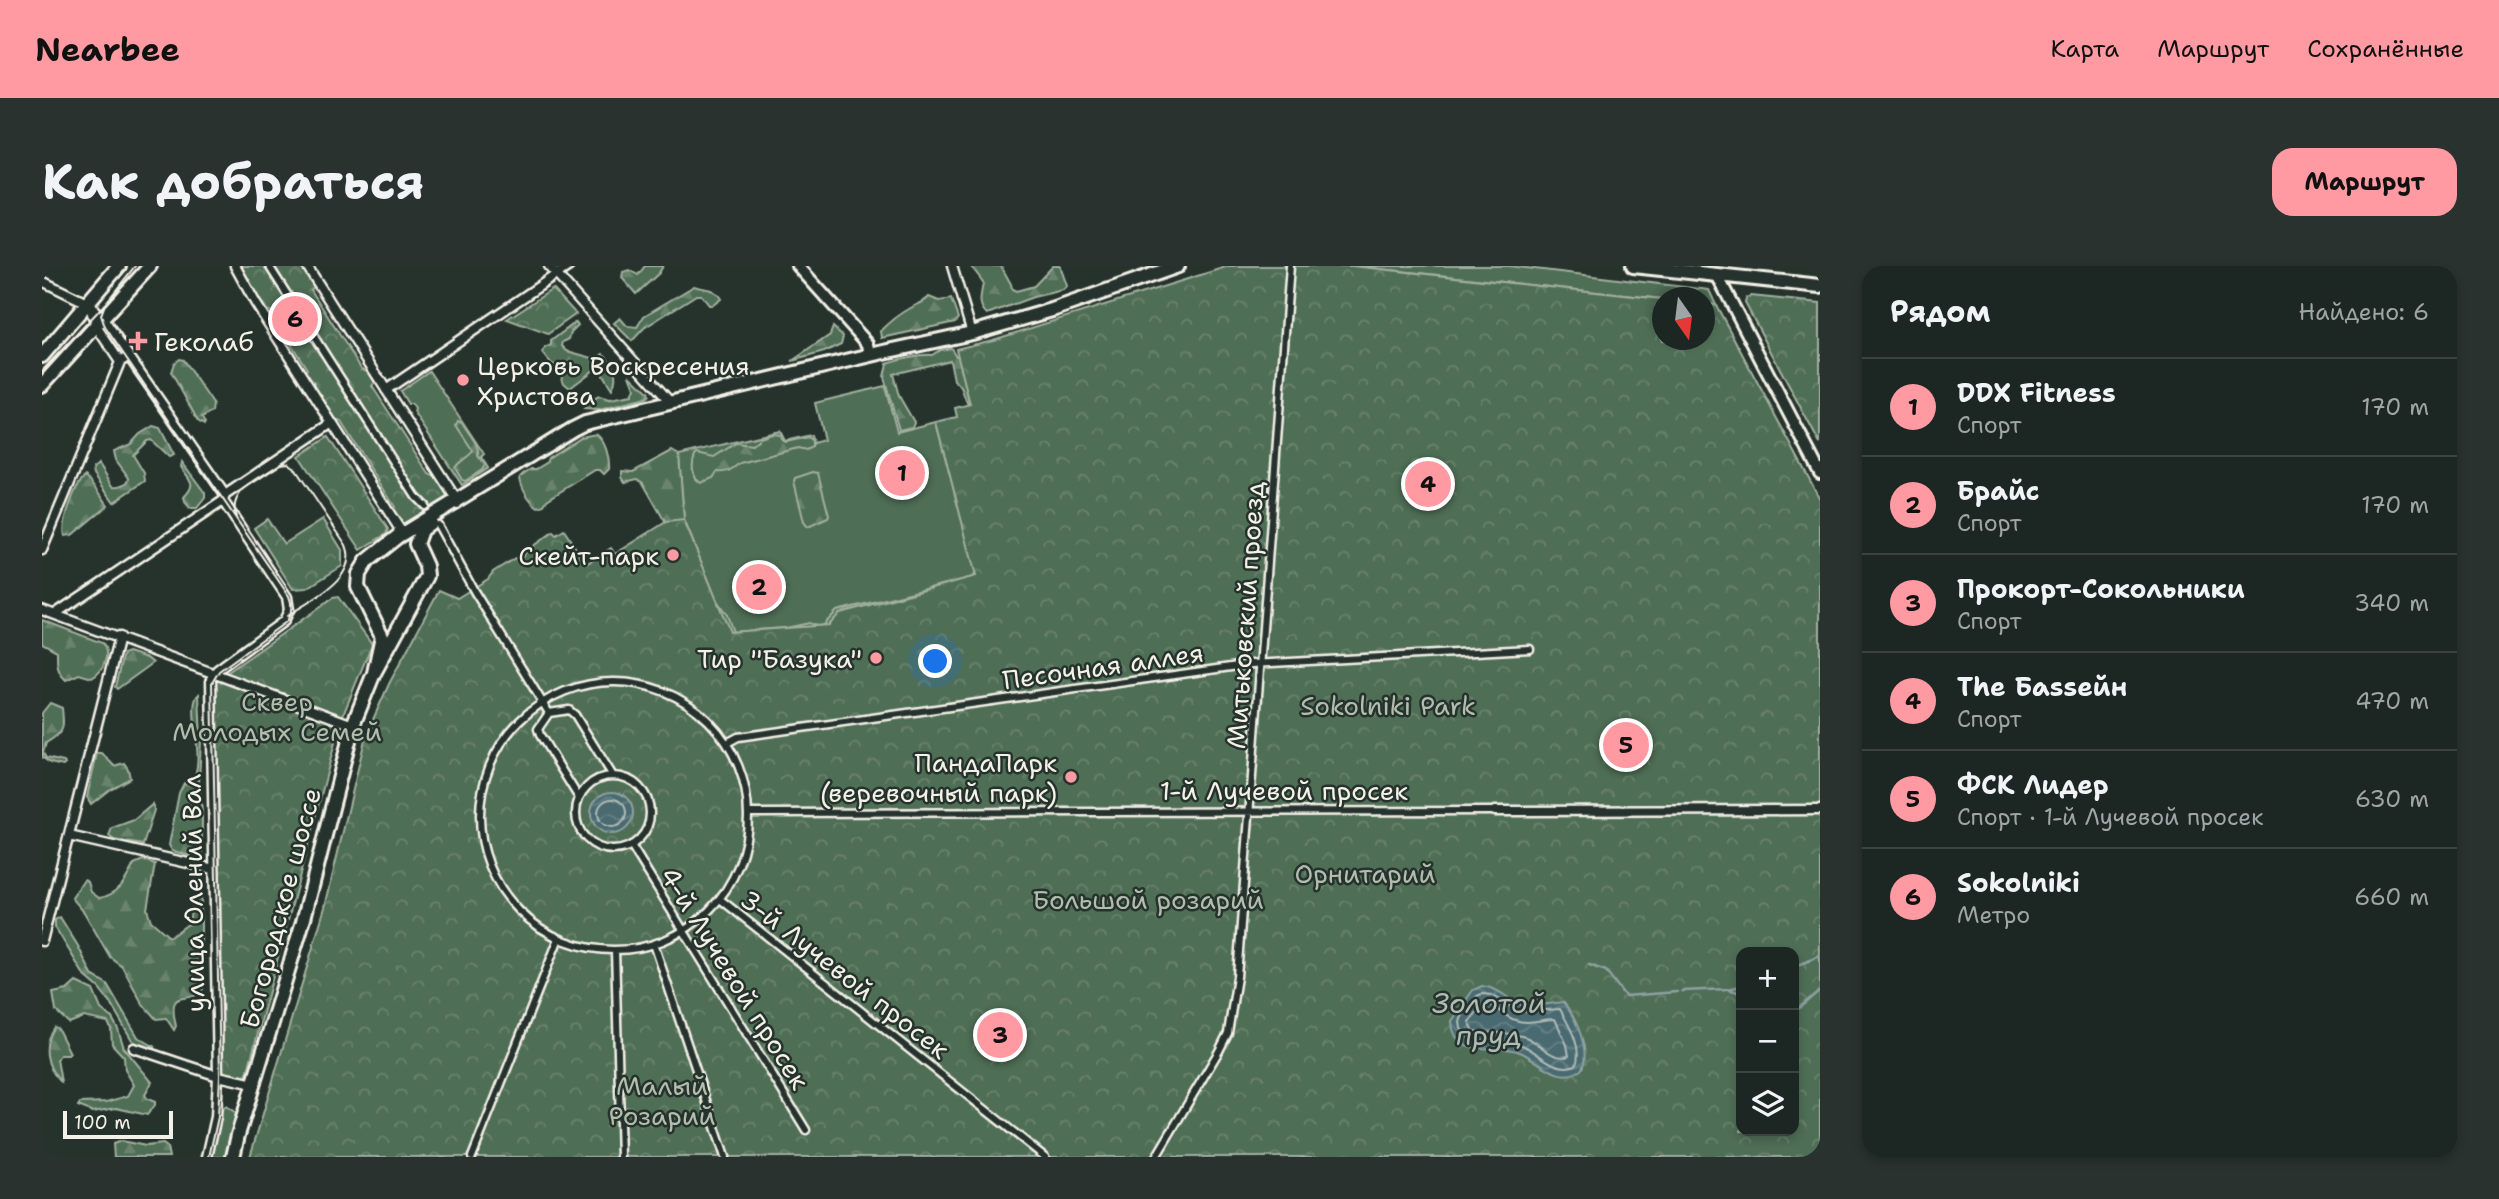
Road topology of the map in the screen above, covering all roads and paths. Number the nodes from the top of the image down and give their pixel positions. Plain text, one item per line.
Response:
1 (119, 266) edge
2 (150, 266) edge
3 (234, 266) edge
4 (269, 266) edge
5 (307, 266) edge
6 (549, 266) edge
7 (569, 266) edge
8 (798, 266) edge
9 (952, 266) edge
10 (1178, 266) edge
11 (1290, 266) edge
12 (1633, 266) edge
13 (1699, 270) edge
14 (556, 275) junction
15 (1717, 275) junction
16 (42, 281) edge
17 (1820, 286) edge
18 (89, 304) junction
19 (99, 322) junction
20 (972, 333) junction
21 (870, 355) junction
22 (42, 356) edge
23 (129, 356) junction
24 (120, 362) junction
25 (42, 385) edge
26 (386, 390) junction
27 (671, 403) junction
28 (332, 424) junction
29 (1820, 473) edge
30 (476, 490) junction
31 (224, 498) junction
32 (456, 499) junction
33 (425, 506) dead end
34 (449, 511) junction
35 (436, 523) junction
36 (394, 536) junction
37 (42, 551) edge
38 (424, 581) junction
39 (365, 605) junction
40 (410, 607) junction
41 (42, 610) edge
42 (55, 614) junction
43 (119, 637) junction
44 (1530, 649) dead end
45 (1260, 663) junction
46 (214, 673) junction
47 (374, 673) junction
48 (543, 702) junction
49 (549, 713) junction
50 (353, 725) junction
51 (727, 743) junction
52 (612, 776) junction
53 (579, 798) junction
54 (1820, 810) edge
55 (1495, 811) joint
56 (1249, 812) junction
57 (749, 813) junction
58 (69, 836) junction
59 (631, 845) junction
60 (214, 869) junction
61 (720, 899) junction
62 (683, 931) junction
63 (559, 938) junction
64 (42, 941) edge
65 (654, 944) junction
66 (615, 950) junction
67 (134, 1048) dead end
68 (218, 1076) junction
69 (254, 1084) junction
70 (806, 1130) dead end
71 (207, 1157) edge
72 (233, 1157) edge
73 (472, 1157) edge
74 (621, 1157) edge
75 (725, 1157) edge
76 (1045, 1157) edge
77 (1156, 1157) edge

1 - 18 main road
2 - 19 main road
3 - 28 street
4 - 33 street
5 - 26 street
6 - 14 street
7 - 14 street
8 - 21 street
9 - 20 street
10 - 20 main road
11 - 45 street, Митьковский проезд
12 - 13 main road
13 - 15 main road
14 - 26 street
14 - 27 street
15 - 17 main road
15 - 29 street
16 - 18 street
18 - 19 street
18 - 22 main road
19 - 23 street
19 - 24 street
19 - 25 main road
20 - 21 main road
21 - 27 main road
23 - 24 street
23 - 31 street
24 - 37 street
26 - 32 street
27 - 30 main road
28 - 31 street
28 - 36 street
30 - 32 main road
30 - 34 main road
31 - 42 street
31 - 46 street
32 - 34 street
32 - 36 main road
34 - 35 main road
35 - 38 main road
35 - 48 street
36 - 38 main road
36 - 39 main road
38 - 40 main road, Богородское шоссе
39 - 40 main road
39 - 47 main road, Богородское шоссе
40 - 47 main road, Богородское шоссе
41 - 42 street
42 - 43 street
43 - 46 street
43 - 58 street
44 - 45 street, Песочная аллея
45 - 51 street, Песочная аллея
45 - 56 street, Митьковский проезд
46 - 50 street
46 - 60 street, улица Олений Вал
47 - 50 main road, Богородское шоссе
48 - 49 street
48 - 51 street
48 - 63 street
49 - 52 street
49 - 53 street
50 - 69 main road, Богородское шоссе
51 - 57 street
52 - 53 street
52 - 59 street
53 - 59 street
54 - 55 street, 1-й Лучевой просек
55 - 56 street, 1-й Лучевой просек
56 - 57 street, 1-й Лучевой просек
56 - 77 street, Митьковский проезд
57 - 61 street
58 - 60 street
58 - 64 street
59 - 62 street, 4-й Лучевой просек
60 - 68 street, улица Олений Вал
61 - 62 street
61 - 76 street, 3-й Лучевой просек
62 - 65 street
62 - 70 street, 4-й Лучевой просек
63 - 66 street
63 - 73 street
65 - 66 street
65 - 75 street
66 - 74 street
67 - 68 street
68 - 69 street
68 - 71 street, улица Олений Вал
69 - 72 main road, Богородское шоссе

